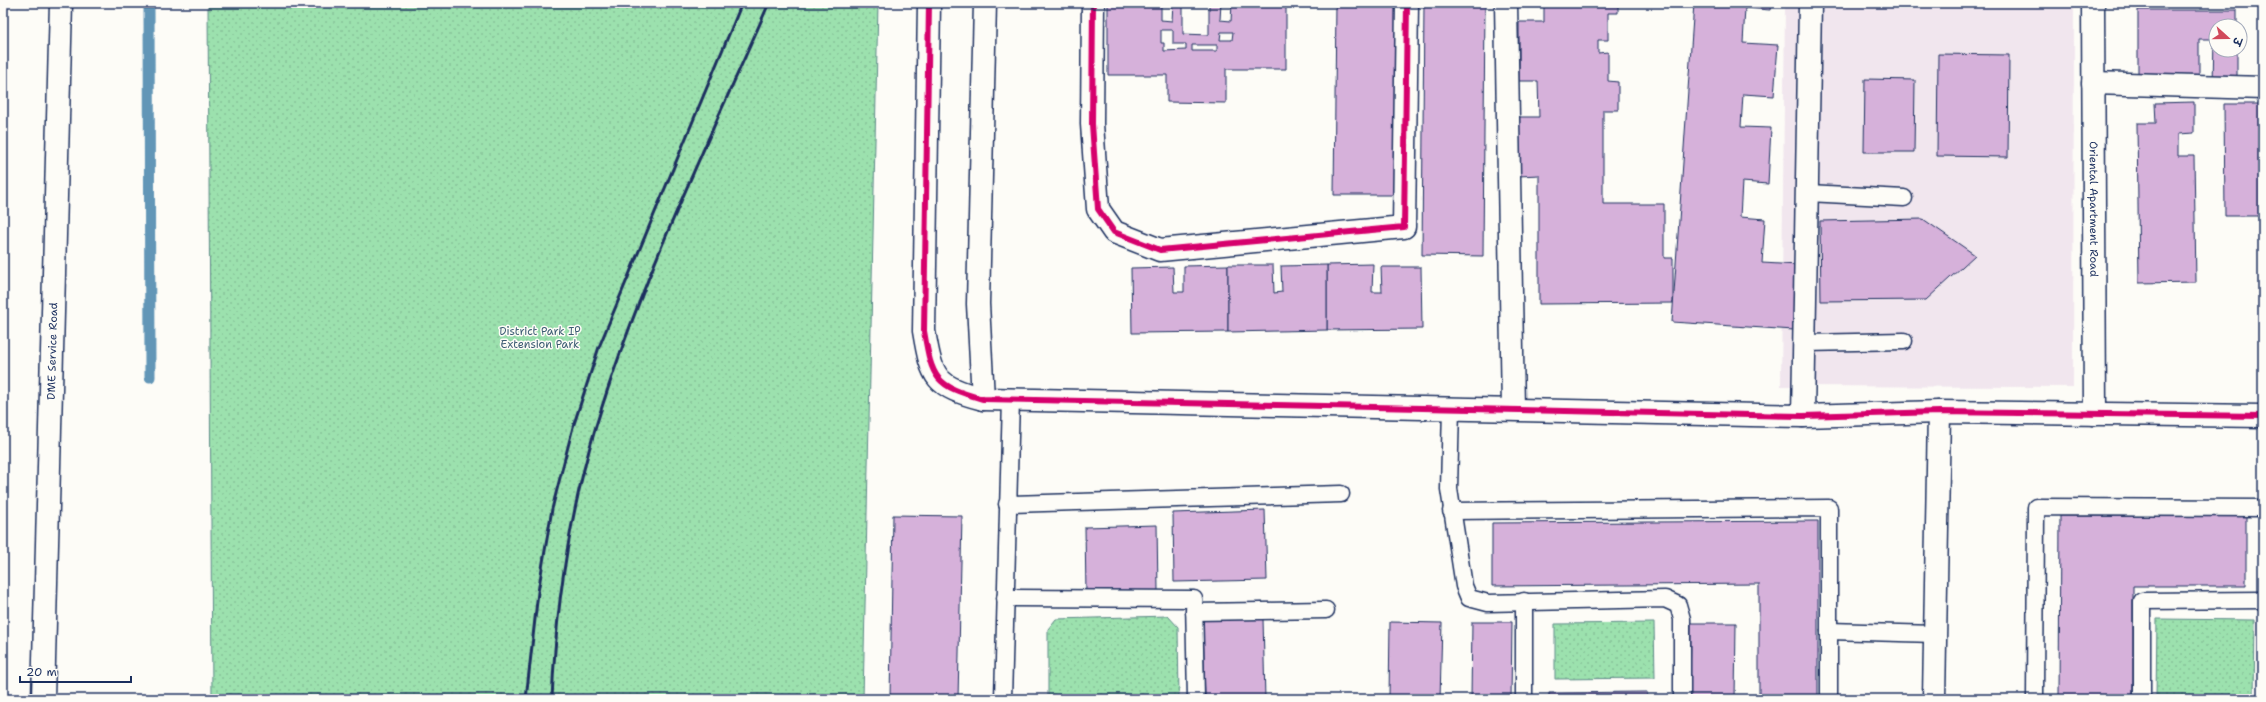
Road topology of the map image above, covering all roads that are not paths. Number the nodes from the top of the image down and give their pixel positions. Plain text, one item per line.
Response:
1 (61, 3) edge
2 (929, 3) edge
3 (985, 3) edge
4 (1093, 3) edge
5 (1407, 3) edge
6 (1506, 3) edge
7 (1810, 3) edge
8 (2093, 3) edge
9 (2093, 83) junction
10 (2263, 88) edge
11 (1808, 193) junction
12 (1904, 198) dead end
13 (1904, 341) dead end
14 (1806, 343) junction
15 (983, 399) junction
16 (1011, 399) junction
17 (1451, 408) junction
18 (1513, 409) junction
19 (1939, 412) junction
20 (2095, 414) junction
21 (1804, 416) junction
22 (2263, 416) edge
23 (1341, 494) dead end
24 (1007, 504) junction
25 (2263, 508) edge
26 (1451, 511) junction
27 (1005, 598) junction
28 (2263, 600) edge
29 (1524, 601) junction
30 (1326, 610) dead end
31 (1194, 612) junction
32 (1829, 631) junction
33 (1935, 634) junction
34 (43, 699) edge
35 (1003, 699) edge
36 (1196, 699) edge
37 (1524, 699) edge
38 (1682, 699) edge
39 (1829, 699) edge
40 (1934, 699) edge
41 (2035, 699) edge
42 (2142, 699) edge

1 - 34 street, DME Service Road
2 - 15 street
3 - 15 street
4 - 5 street
6 - 18 street
7 - 11 street
8 - 9 street, Oriental Apartment Road
9 - 10 street
9 - 20 street, Oriental Apartment Road
11 - 12 lane
11 - 14 street
13 - 14 lane
14 - 21 street
15 - 16 street
16 - 17 street
16 - 24 lane
17 - 18 street
17 - 26 lane
18 - 21 street
19 - 20 street
19 - 21 street
19 - 33 street
20 - 22 street
23 - 24 lane
24 - 27 lane
25 - 41 lane
26 - 29 lane
26 - 32 lane
27 - 31 lane
27 - 35 lane
28 - 42 lane
29 - 37 lane
29 - 38 lane
30 - 31 lane
31 - 36 lane
32 - 33 lane
32 - 39 lane
33 - 40 street

